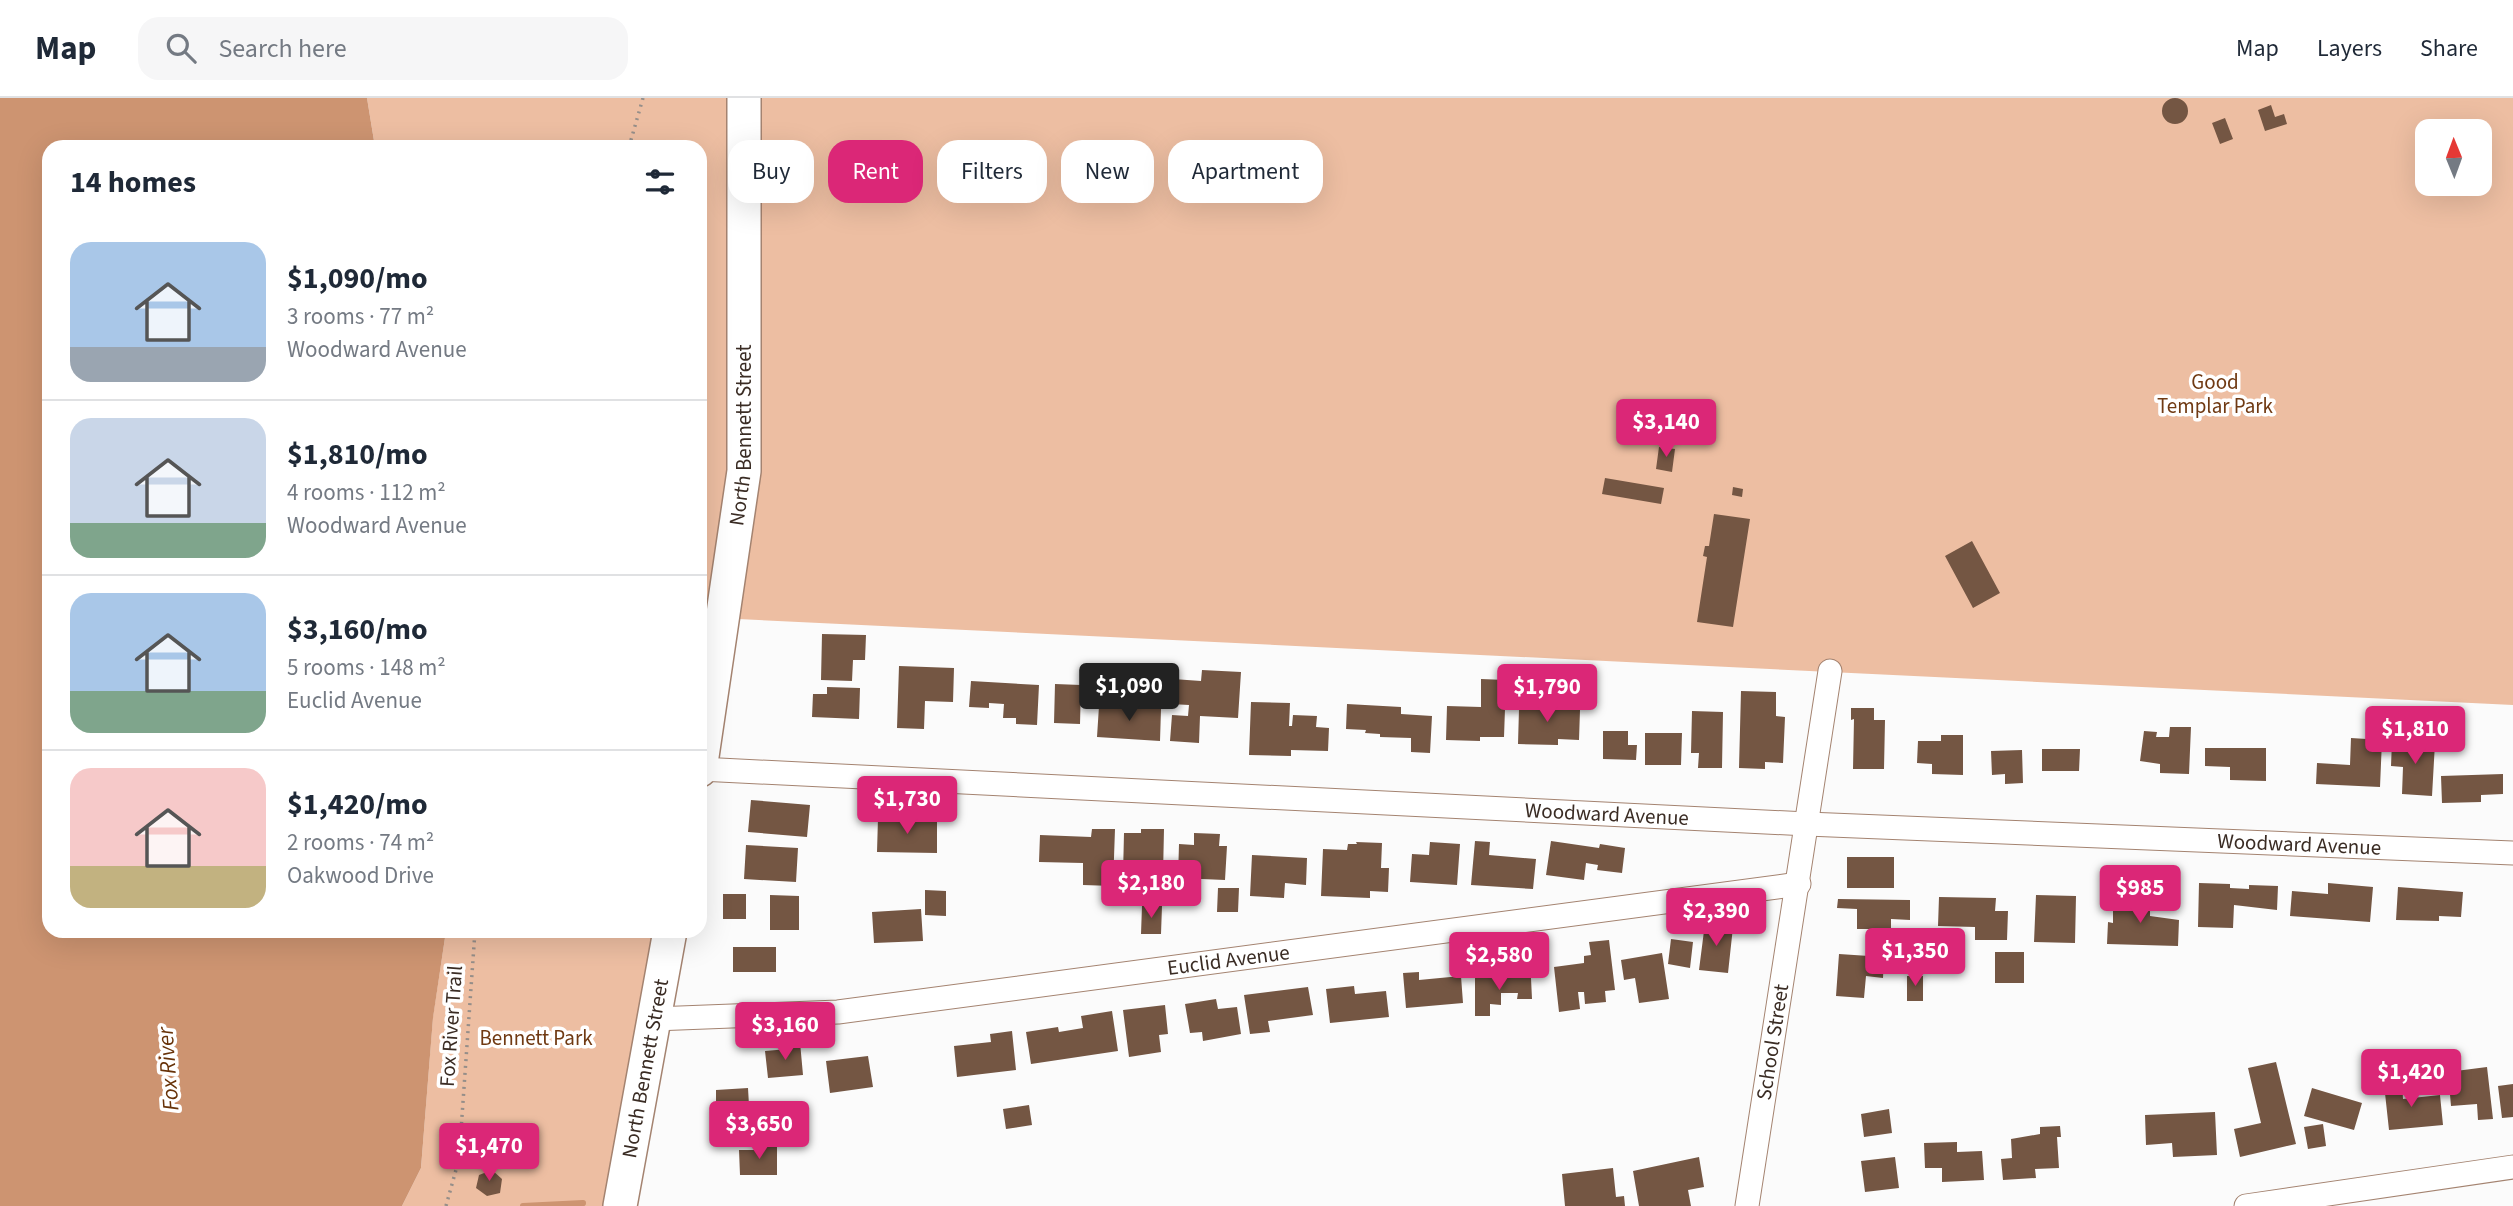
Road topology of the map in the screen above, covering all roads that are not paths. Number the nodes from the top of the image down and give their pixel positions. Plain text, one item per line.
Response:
1 (744, 98) edge
2 (1830, 671) dead end
3 (707, 722) edge
4 (707, 769) edge
5 (1807, 824) junction
6 (2513, 853) edge
7 (1799, 884) junction
8 (669, 938) edge
9 (654, 1019) junction
10 (2513, 1167) edge
11 (620, 1206) edge
12 (1747, 1206) edge
13 (2246, 1206) edge

1 - 3 main road, North Bennett Street
2 - 5 street, School Street
4 - 5 street, Woodward Avenue
5 - 6 street, Woodward Avenue
5 - 7 street, School Street
7 - 9 street, Euclid Avenue
7 - 12 street, School Street
8 - 9 main road, North Bennett Street
9 - 11 main road, North Bennett Street
10 - 13 street

